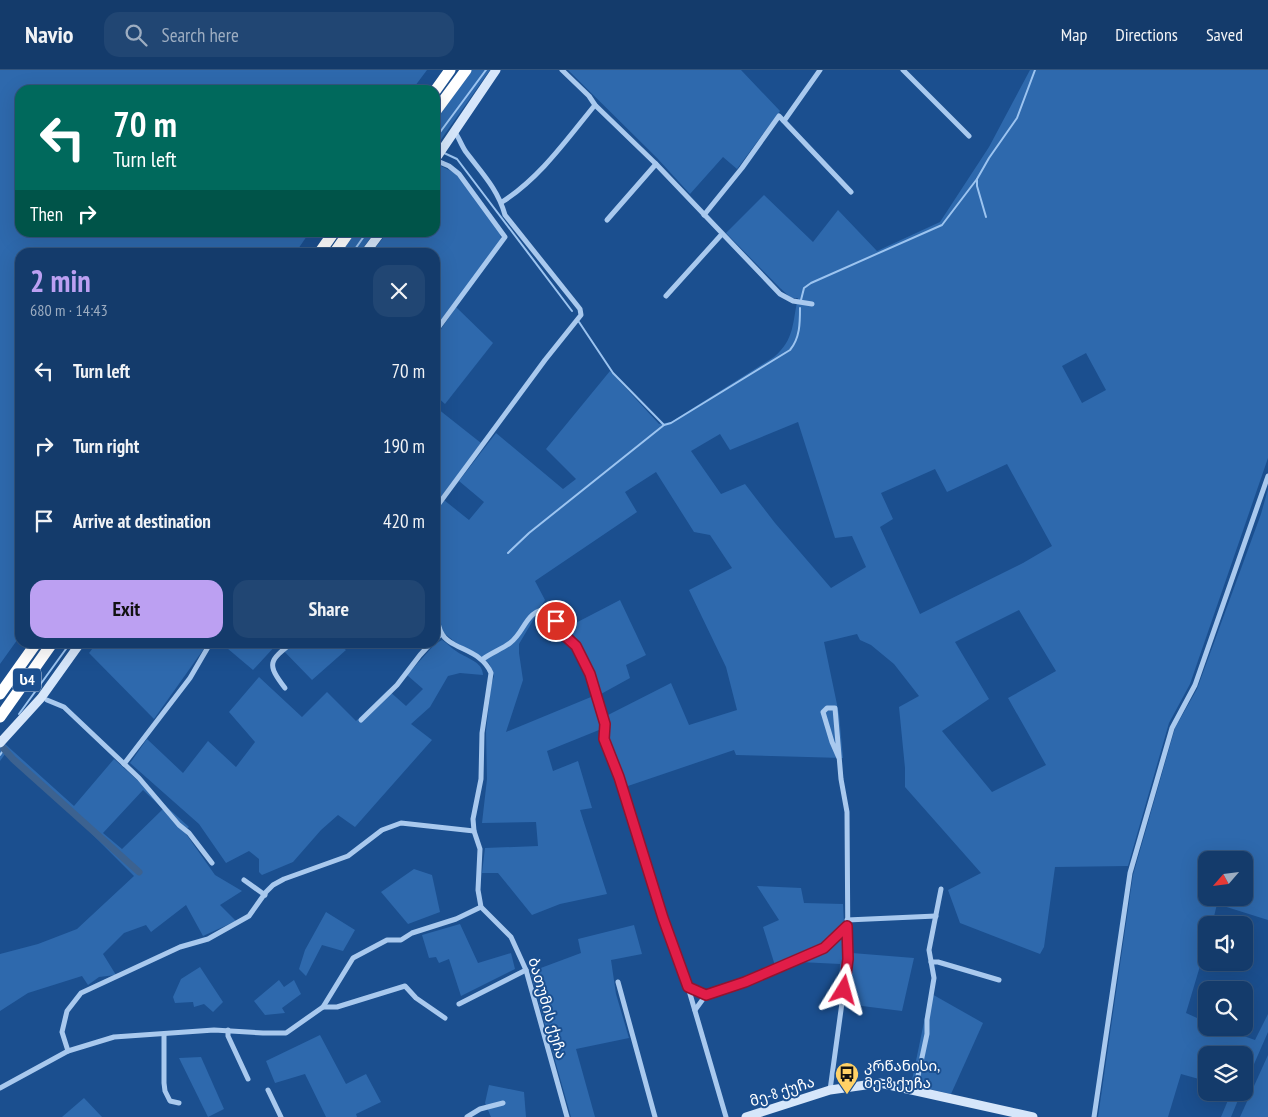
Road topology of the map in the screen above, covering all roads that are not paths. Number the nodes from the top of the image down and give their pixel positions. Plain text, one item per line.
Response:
1 (450, 70) edge
2 (466, 70) edge
3 (496, 70) edge
4 (562, 70) edge
5 (820, 70) edge
6 (902, 70) edge
7 (439, 85) edge
8 (440, 105) edge
9 (595, 105) junction
10 (784, 121) junction
11 (454, 130) junction
12 (969, 136) dead end
13 (440, 152) edge
14 (440, 160) edge
15 (656, 164) junction
16 (852, 192) dead end
17 (502, 202) junction
18 (704, 214) junction
19 (607, 220) dead end
20 (722, 234) junction
21 (330, 237) edge
22 (346, 237) edge
23 (377, 237) edge
24 (323, 248) edge
25 (338, 248) edge
26 (369, 248) edge
27 (666, 296) dead end
28 (812, 304) dead end
29 (440, 325) edge
30 (1268, 476) edge
31 (440, 502) edge
32 (440, 630) edge
33 (441, 634) joint
34 (33, 648) edge
35 (49, 648) edge
36 (77, 648) edge
37 (207, 648) edge
38 (286, 648) edge
39 (427, 648) edge
40 (483, 659) junction
41 (285, 688) dead end
42 (0, 694) edge
43 (47, 700) dead end
44 (0, 717) edge
45 (361, 720) dead end
46 (0, 743) edge
47 (839, 758) junction
48 (124, 764) junction
49 (474, 831) junction
50 (212, 862) dead end
51 (244, 880) dead end
52 (941, 889) dead end
53 (265, 895) junction
54 (482, 907) junction
55 (936, 916) junction
56 (847, 920) junction
57 (847, 926) junction
58 (931, 962) junction
59 (526, 970) junction
60 (999, 980) dead end
61 (618, 982) dead end
62 (688, 987) junction
63 (706, 995) junction
64 (460, 1004) dead end
65 (323, 1007) junction
66 (695, 1010) junction
67 (445, 1018) dead end
68 (228, 1030) junction
69 (164, 1034) junction
70 (68, 1052) junction
71 (248, 1079) dead end
72 (0, 1088) edge
73 (268, 1090) dead end
74 (830, 1090) junction
75 (915, 1090) junction
76 (179, 1103) dead end
77 (503, 1103) dead end
78 (281, 1117) edge
79 (466, 1117) edge
80 (567, 1117) edge
81 (655, 1117) edge
82 (726, 1117) edge
83 (746, 1117) edge
84 (1032, 1117) edge
85 (1094, 1117) edge

1 - 7 highway
2 - 8 highway
3 - 11 street
4 - 9 street
5 - 10 street
6 - 12 street
9 - 15 street
9 - 17 street
10 - 16 street
10 - 18 street
11 - 13 street
11 - 17 street
14 - 29 street
15 - 18 street
15 - 19 street
17 - 31 street
18 - 20 street
20 - 27 street
20 - 28 street
21 - 24 highway
22 - 25 highway
23 - 26 street
30 - 85 street
32 - 33 street
33 - 40 street
34 - 42 highway, ს4
35 - 44 highway, ს4
36 - 46 street
37 - 48 street
38 - 41 street
39 - 45 street
40 - 49 street
40 - 62 street
43 - 48 street
47 - 47 street
47 - 56 street
48 - 50 street
49 - 53 street
49 - 54 street
51 - 53 street
52 - 55 street
53 - 70 street
54 - 59 street, ბათუმის ქუჩა
54 - 65 street
55 - 56 street
55 - 58 street
56 - 57 street
57 - 63 street
57 - 74 street
58 - 60 street
58 - 75 street
59 - 64 street
59 - 80 street, ბათუმის ქუჩა
61 - 81 street
62 - 63 street
62 - 66 street
63 - 66 street
65 - 67 street
65 - 68 street
66 - 82 street
68 - 69 street
68 - 71 street
69 - 70 street
69 - 76 street
70 - 72 street
73 - 78 street
74 - 75 street, მე-8 ქუჩა
74 - 83 street, მე-8 ქუჩა
75 - 84 street, მე-8 ქუჩა
77 - 79 street

